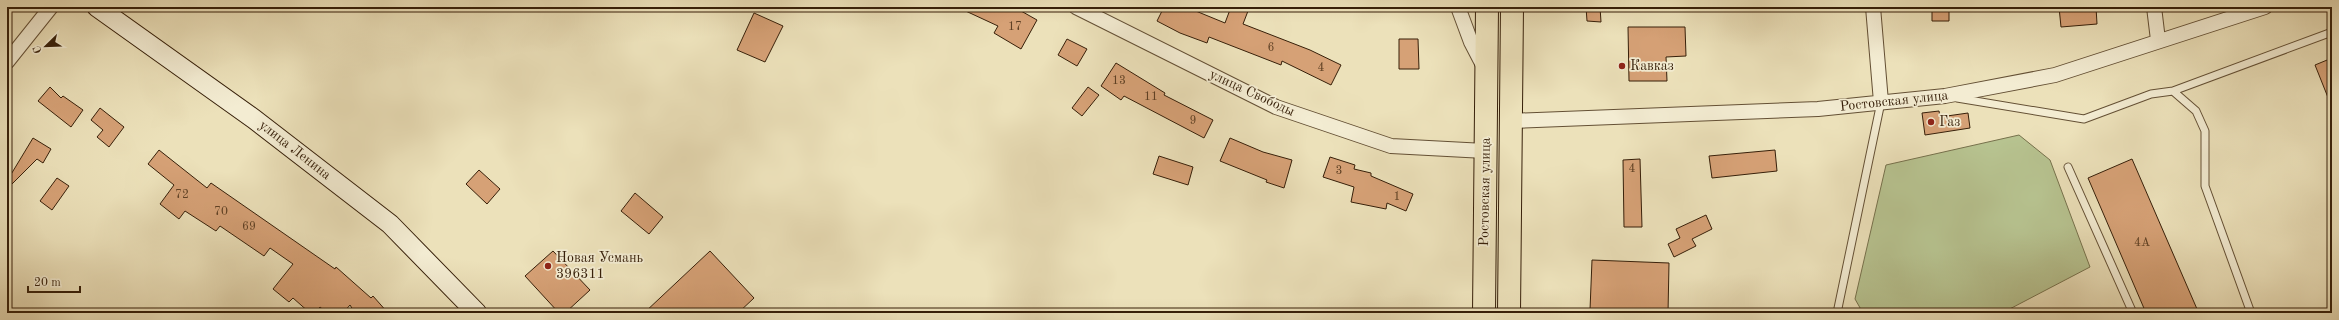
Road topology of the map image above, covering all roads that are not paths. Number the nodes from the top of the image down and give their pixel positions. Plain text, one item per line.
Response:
1 (51, 7) edge
2 (98, 7) edge
3 (1076, 7) edge
4 (1458, 7) edge
5 (1487, 7) edge
6 (1512, 7) edge
7 (1873, 7) edge
8 (2154, 7) edge
9 (2265, 7) edge
10 (2332, 32) edge
11 (2158, 40) junction
12 (7, 62) edge
13 (1486, 70) junction
14 (2173, 91) junction
15 (1945, 96) junction
16 (1881, 102) junction
17 (1510, 121) junction
18 (1485, 151) junction
19 (2068, 167) dead end
20 (477, 313) edge
21 (1484, 313) edge
22 (1509, 313) edge
23 (1837, 313) edge
24 (2133, 313) edge
25 (2251, 313) edge

1 - 12 street
2 - 20 main road, улица Ленина
3 - 18 street, улица Свободы
4 - 13 street
5 - 13 highway, Ростовская улица
6 - 17 highway, Ростовская улица
7 - 16 street
8 - 11 street
9 - 11 street, Ростовская улица
10 - 14 lane
11 - 15 street, Ростовская улица
13 - 18 highway, Ростовская улица
14 - 15 lane
14 - 25 lane
15 - 16 street, Ростовская улица
16 - 17 street, Ростовская улица
16 - 23 lane
17 - 22 highway, Ростовская улица
18 - 21 highway, Ростовская улица
19 - 24 lane

